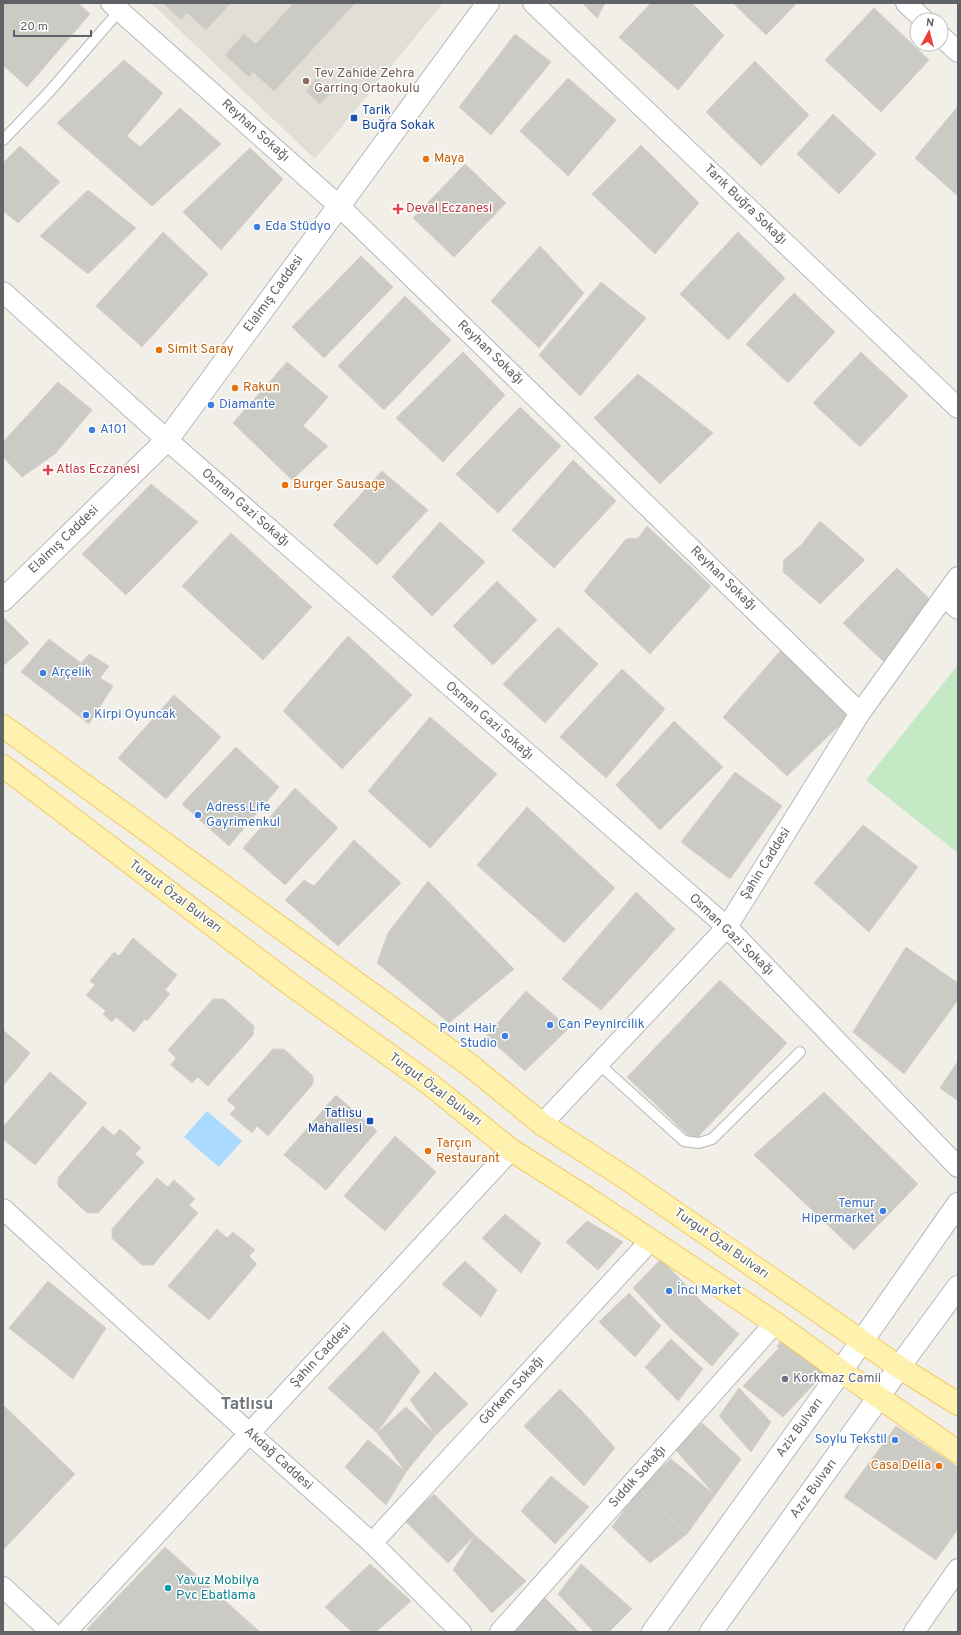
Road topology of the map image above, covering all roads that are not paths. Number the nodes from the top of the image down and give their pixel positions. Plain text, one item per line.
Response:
1 (488, 3) edge
2 (533, 3) edge
3 (906, 3) edge
4 (116, 7) edge
5 (916, 12) edge
6 (949, 44) edge
7 (958, 52) edge
8 (3, 140) edge
9 (338, 206) junction
10 (3, 292) edge
11 (958, 408) edge
12 (167, 440) junction
13 (958, 577) edge
14 (3, 600) edge
15 (951, 603) edge
16 (860, 713) junction
17 (3, 726) edge
18 (3, 766) edge
19 (727, 927) junction
20 (800, 1052) dead end
21 (599, 1064) junction
22 (542, 1124) junction
23 (511, 1150) junction
24 (958, 1167) edge
25 (958, 1204) edge
26 (3, 1209) edge
27 (651, 1240) junction
28 (958, 1287) edge
29 (775, 1323) junction
30 (862, 1341) junction
31 (899, 1367) junction
32 (841, 1371) junction
33 (880, 1397) junction
34 (958, 1404) edge
35 (250, 1434) junction
36 (958, 1452) edge
37 (372, 1543) junction
38 (958, 1569) edge
39 (3, 1587) edge
40 (51, 1632) edge
41 (66, 1632) edge
42 (461, 1632) edge
43 (500, 1632) edge
44 (653, 1632) edge
45 (711, 1632) edge
46 (914, 1632) edge

1 - 9 street, Elalmış Caddesi
2 - 11 street, Tarık Buğra Sokağı
3 - 5 street
4 - 8 lane
4 - 9 street, Reyhan Sokağı
6 - 7 street
9 - 12 street, Elalmış Caddesi
9 - 16 street, Reyhan Sokağı
10 - 12 street, Osman Gazi Sokağı
12 - 14 street, Elalmış Caddesi
12 - 19 street, Osman Gazi Sokağı
13 - 15 street, Şahin Caddesi
15 - 16 street, Şahin Caddesi
16 - 19 street, Şahin Caddesi
17 - 22 main road, Turgut Özal Bulvarı
18 - 23 main road, Turgut Özal Bulvarı
19 - 21 street, Şahin Caddesi
19 - 24 street, Osman Gazi Sokağı
20 - 21 lane
21 - 22 street, Şahin Caddesi
22 - 30 main road, Turgut Özal Bulvarı
23 - 27 main road, Turgut Özal Bulvarı
23 - 35 street, Şahin Caddesi
25 - 30 street, Aziz Bulvarı
26 - 35 street, Akdağ Caddesi
27 - 29 main road, Turgut Özal Bulvarı
27 - 37 street, Görkem Sokağı
28 - 31 street, Azız Bulvarı
29 - 32 main road, Turgut Özal Bulvarı
29 - 43 street, Sıddık Sokağı
30 - 31 main road, Turgut Özal Bulvarı
30 - 32 street, Aziz Bulvarı
31 - 33 street, Azız Bulvarı
31 - 34 main road, Turgut Özal Bulvarı
32 - 33 main road, Turgut Özal Bulvarı
32 - 44 street, Aziz Bulvarı
33 - 36 main road, Turgut Özal Bulvarı
33 - 45 street, Azız Bulvarı
35 - 37 street, Akdağ Caddesi
35 - 41 street, Şahin Caddesi
37 - 42 street, Akdağ Caddesi
38 - 46 street
39 - 40 street

